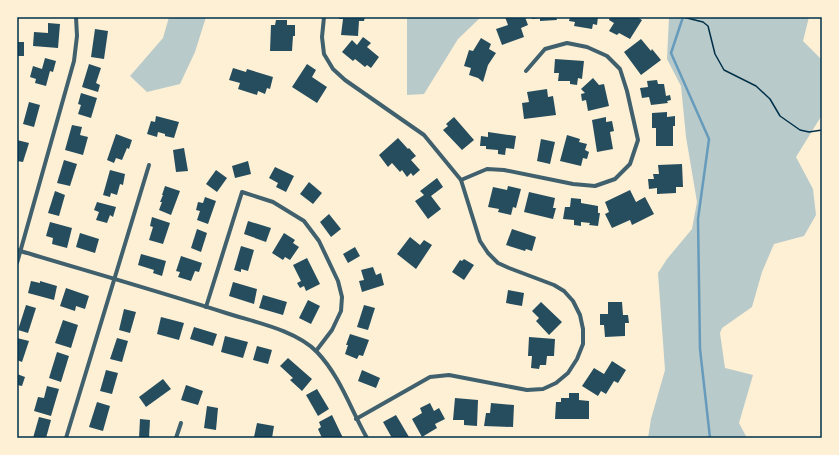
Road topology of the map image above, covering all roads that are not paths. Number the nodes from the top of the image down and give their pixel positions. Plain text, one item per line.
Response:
1 (76, 17) edge
2 (324, 17) edge
3 (526, 71) dead end
4 (148, 165) dead end
5 (461, 180) junction
6 (19, 250) edge
7 (17, 263) edge
8 (115, 280) junction
9 (206, 307) junction
10 (316, 351) junction
11 (356, 418) junction
12 (181, 423) dead end
13 (66, 438) edge
14 (176, 438) edge
15 (367, 438) edge

1 - 6 street
2 - 5 street
3 - 5 street
4 - 8 street
5 - 11 street
6 - 7 street
6 - 8 street
8 - 9 street
8 - 13 street
9 - 10 street
9 - 10 street
10 - 11 street
11 - 15 street
12 - 14 street

